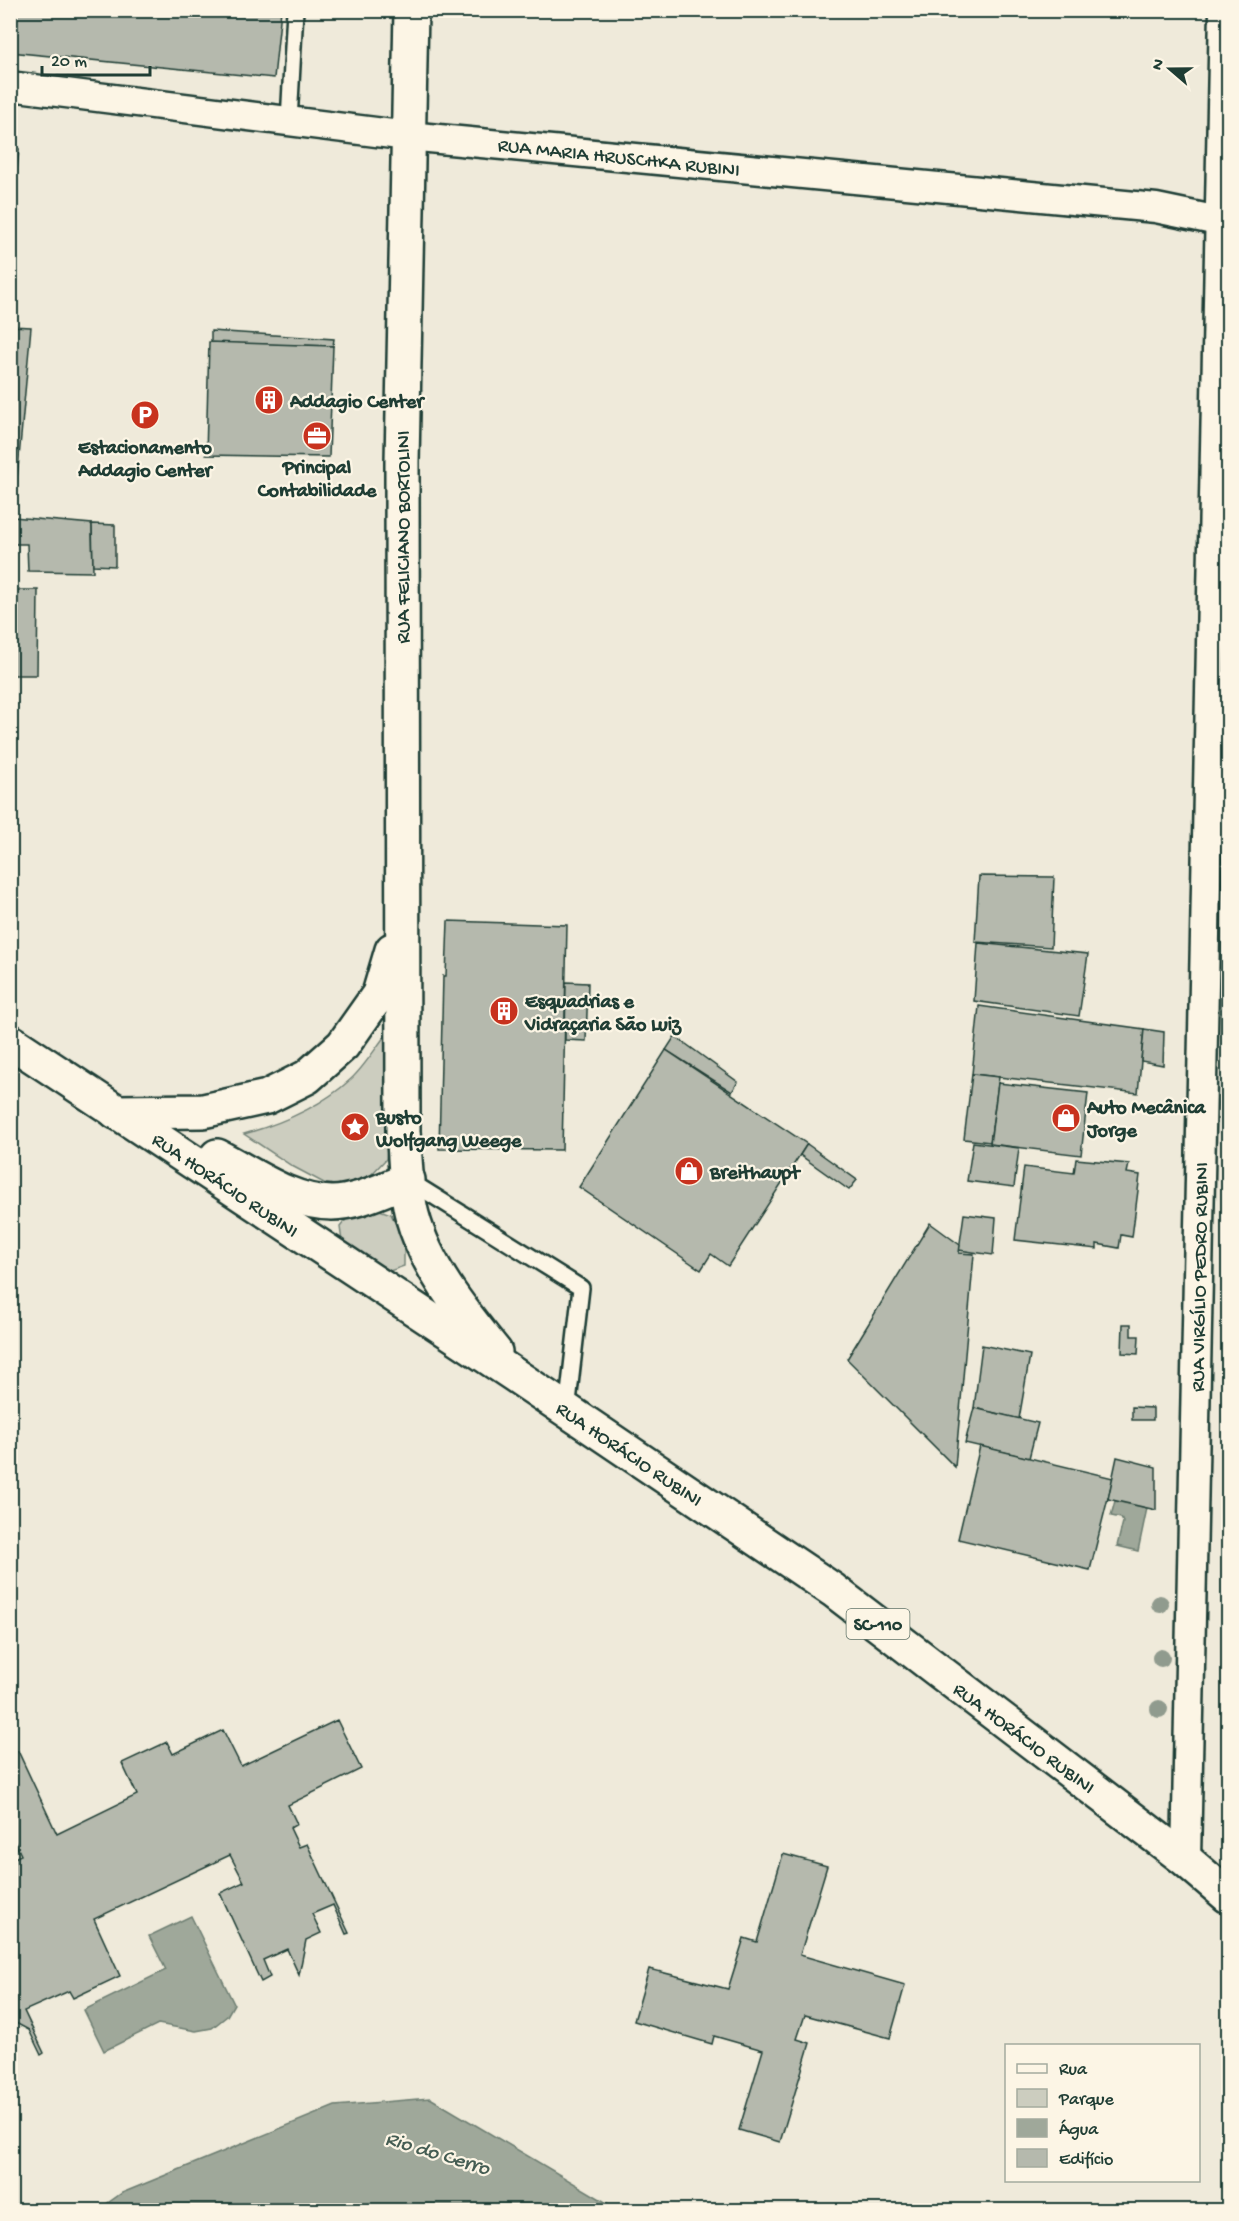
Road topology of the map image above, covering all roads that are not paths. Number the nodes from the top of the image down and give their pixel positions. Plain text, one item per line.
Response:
1 (295, 10) edge
2 (411, 10) edge
3 (1224, 10) edge
4 (10, 86) edge
5 (289, 121) junction
6 (408, 136) junction
7 (1225, 222) edge
8 (401, 919) junction
9 (10, 1041) edge
10 (116, 1112) junction
11 (151, 1134) junction
12 (408, 1180) junction
13 (513, 1374) junction
14 (567, 1411) junction
15 (1186, 1860) junction
16 (1228, 1896) edge

1 - 5 lane
2 - 6 main road, RUA FELICIANO BORTOLINI
3 - 7 street, RUA VIRGÍLIO PEDRO RUBINI
4 - 5 street, RUA MARIA HRUSCHKA RUBINI
5 - 6 street, RUA MARIA HRUSCHKA RUBINI
6 - 7 street, RUA MARIA HRUSCHKA RUBINI
6 - 8 main road, RUA FELICIANO BORTOLINI
7 - 15 street, RUA VIRGÍLIO PEDRO RUBINI
8 - 10 main road, RUA FELICIANO BORTOLINI
8 - 12 main road, RUA FELICIANO BORTOLINI
9 - 10 main road, RUA HORÁCIO RUBINI
10 - 11 main road, RUA HORÁCIO RUBINI
11 - 12 main road
11 - 13 main road, RUA HORÁCIO RUBINI
12 - 13 main road, RUA FELICIANO BORTOLINI
12 - 14 lane
13 - 14 main road, RUA HORÁCIO RUBINI / SC-110
14 - 15 main road, RUA HORÁCIO RUBINI / SC-110
15 - 16 main road, RUA HORÁCIO RUBINI / SC-110

